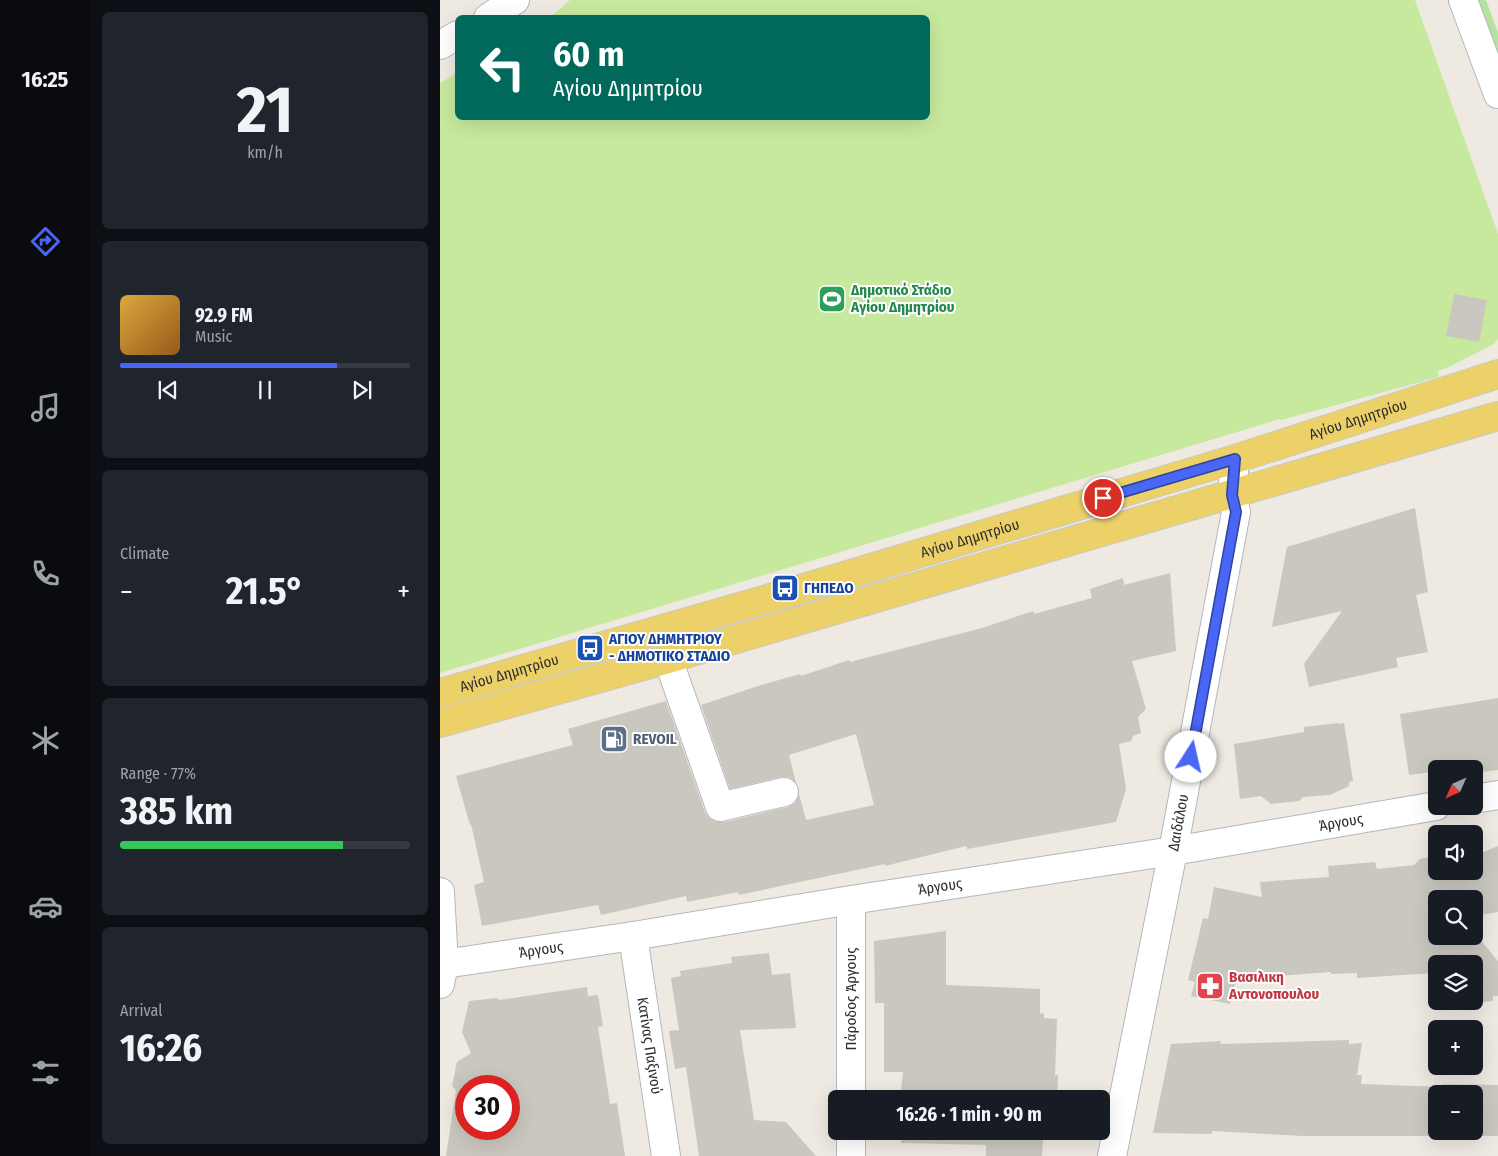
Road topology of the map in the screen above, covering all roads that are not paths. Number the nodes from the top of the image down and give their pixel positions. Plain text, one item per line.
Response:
1 (514, 0) edge
2 (1463, 0) edge
3 (492, 15) edge
4 (1498, 94) edge
5 (1498, 374) edge
6 (1498, 416) edge
7 (1235, 459) junction
8 (1232, 495) junction
9 (668, 659) junction
10 (440, 693) edge
11 (440, 723) edge
12 (784, 792) dead end
13 (1498, 795) edge
14 (1483, 798) edge
15 (1428, 807) edge
16 (1173, 851) junction
17 (440, 892) edge
18 (851, 900) junction
19 (633, 936) junction
20 (442, 974) edge
21 (851, 1090) edge
22 (851, 1140) edge
23 (666, 1156) edge
24 (851, 1156) edge
25 (1112, 1156) edge

1 - 3 street
2 - 4 street
5 - 7 main road, Αγίου Δημητρίου
6 - 8 main road, Αγίου Δημητρίου
7 - 8 street, Δαιδάλου
7 - 10 main road, Αγίου Δημητρίου
8 - 9 main road, Αγίου Δημητρίου
8 - 16 street, Δαιδάλου
9 - 11 main road, Αγίου Δημητρίου
9 - 12 street
13 - 14 street
15 - 16 street, Άργους
16 - 18 street, Άργους
16 - 25 street, Δαιδάλου
17 - 20 street
18 - 19 street, Άργους
18 - 21 street, Πάροδος Άργους
19 - 20 street, Άργους
19 - 23 street, Κατίνας Παξινού
22 - 24 street

